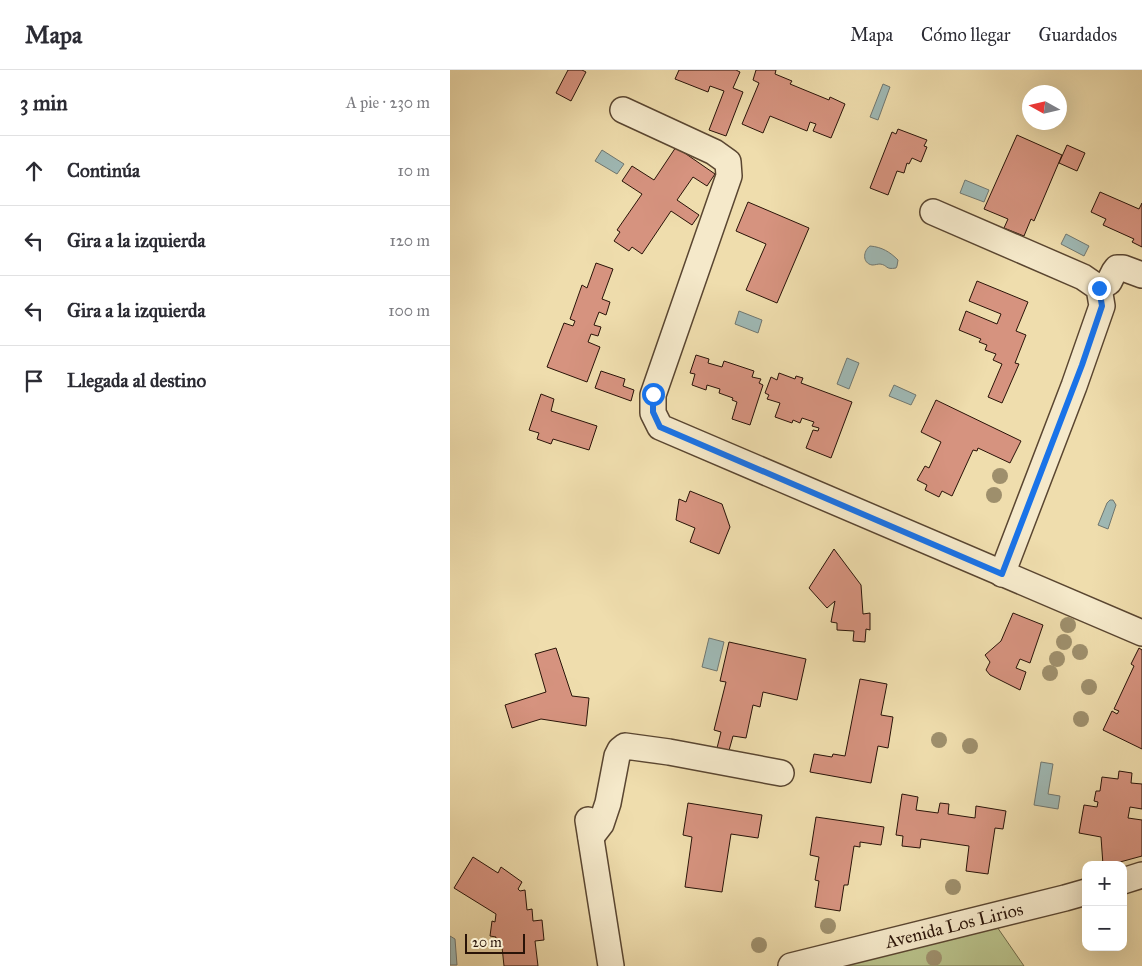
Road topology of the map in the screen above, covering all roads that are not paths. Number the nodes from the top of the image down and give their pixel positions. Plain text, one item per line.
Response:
1 (623, 110) dead end
2 (933, 212) dead end
3 (1142, 275) edge
4 (1099, 288) junction
5 (1002, 574) junction
6 (1142, 633) edge
7 (781, 773) dead end
8 (1142, 875) edge
9 (1127, 880) edge
10 (1082, 893) edge
11 (611, 966) edge
12 (791, 966) edge

1 - 5 street
2 - 4 street
3 - 4 street
4 - 5 street
5 - 6 street
7 - 11 street
8 - 9 street
10 - 12 street, Avenida Los Lirios

